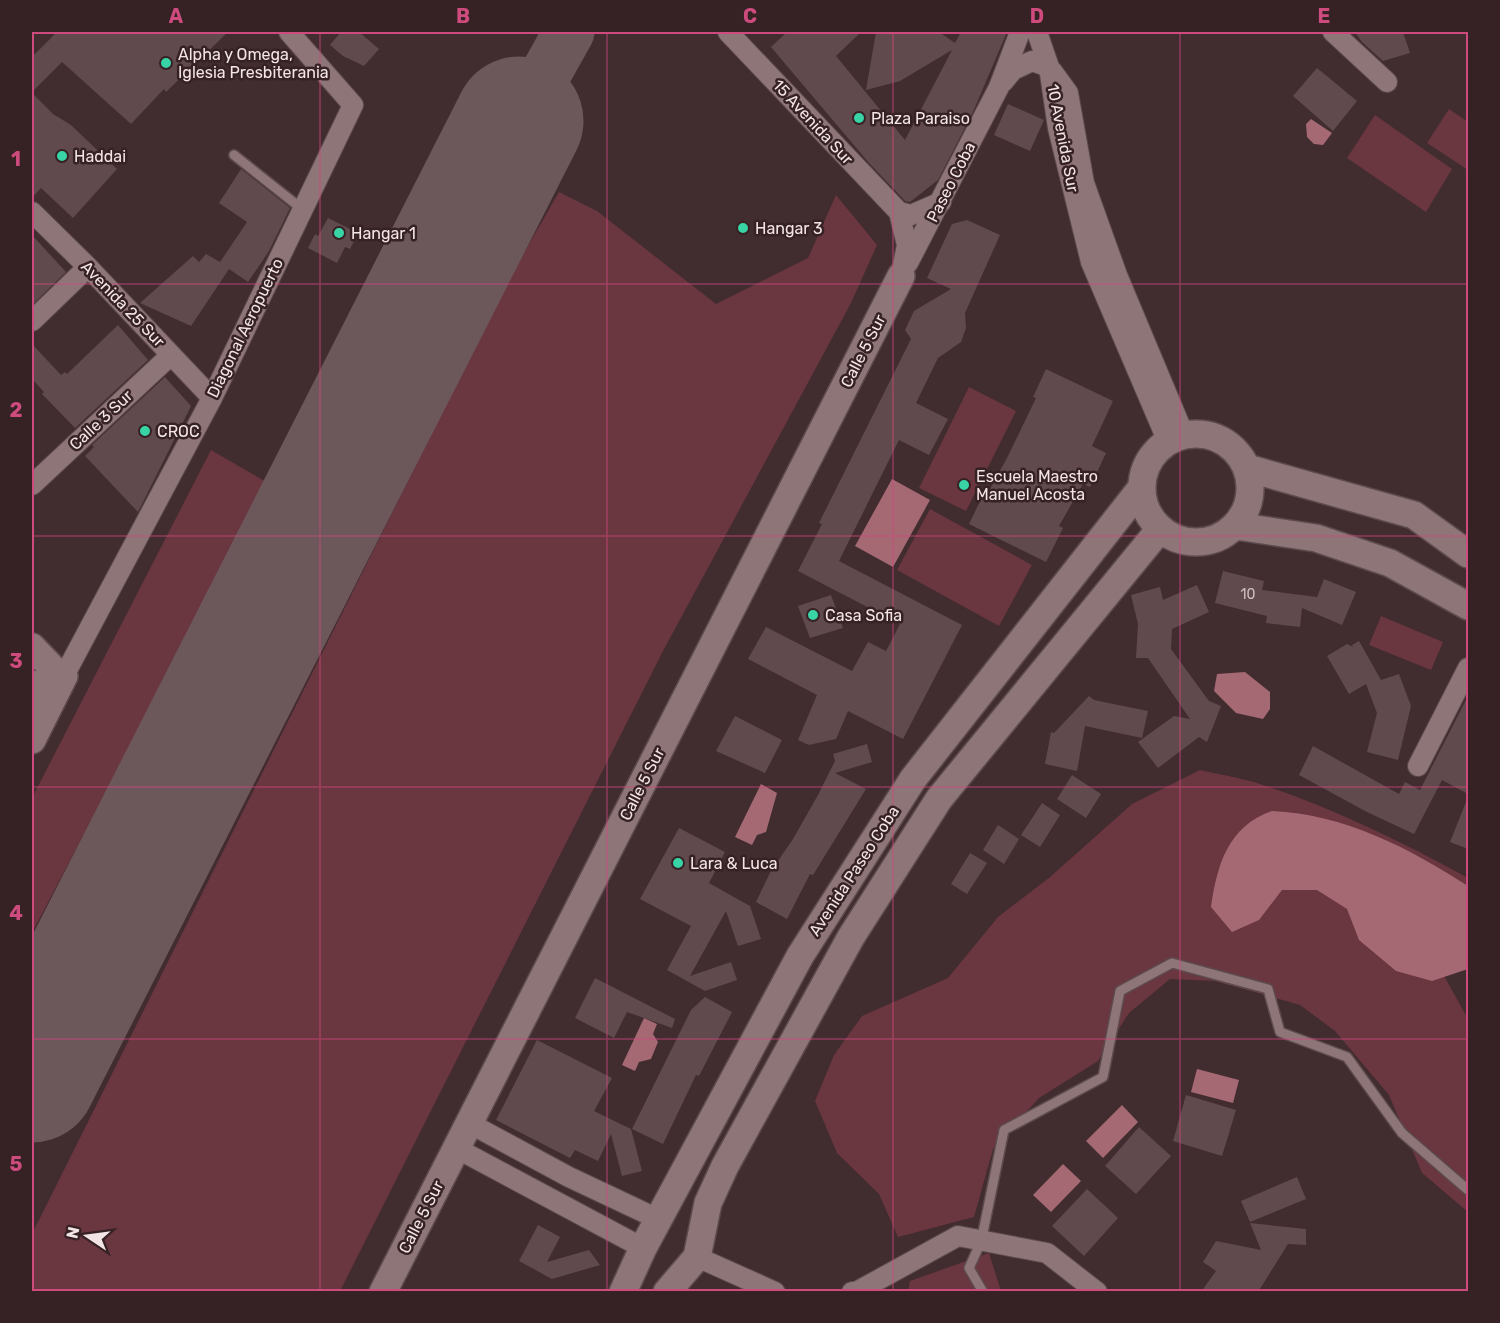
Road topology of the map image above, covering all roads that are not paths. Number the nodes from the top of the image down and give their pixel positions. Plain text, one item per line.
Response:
1 (289, 32) edge
2 (1020, 32) edge
3 (1037, 32) edge
4 (1333, 32) edge
5 (740, 35) edge
6 (1049, 66) junction
7 (1387, 82) dead end
8 (999, 87) junction
9 (234, 155) dead end
10 (941, 202) junction
11 (302, 209) junction
12 (32, 212) edge
13 (899, 212) junction
14 (88, 267) junction
15 (901, 276) junction
16 (32, 321) edge
17 (171, 355) junction
18 (212, 398) junction
19 (1176, 439) junction
20 (1247, 468) junction
21 (32, 485) edge
22 (1142, 487) junction
23 (1236, 526) junction
24 (1160, 529) junction
25 (1468, 554) edge
26 (1468, 606) edge
27 (32, 647) edge
28 (1468, 668) edge
29 (64, 676) junction
30 (32, 684) edge
31 (50, 704) junction
32 (32, 740) edge
33 (1418, 765) dead end
34 (469, 1123) junction
35 (456, 1148) junction
36 (694, 1151) junction
37 (725, 1167) junction
38 (1468, 1190) edge
39 (658, 1219) junction
40 (981, 1242) junction
41 (642, 1248) junction
42 (697, 1257) junction
43 (383, 1292) edge
44 (623, 1292) edge
45 (667, 1292) edge
46 (775, 1292) edge
47 (852, 1292) edge
48 (983, 1292) edge
49 (1097, 1292) edge

1 - 11 street, Diagonal Aeropuerto
2 - 8 street, Paseo Coba
3 - 6 street, 10 Avenida Sur
4 - 7 street
5 - 13 street, 15 Avenida Sur
6 - 8 street, Paseo Coba
6 - 19 street, 10 Avenida Sur
8 - 10 street, Paseo Coba
9 - 11 lane
10 - 13 street
10 - 15 street, Paseo Coba
11 - 18 street, Diagonal Aeropuerto
12 - 14 street, Avenida 25 Sur
13 - 15 street, 15 Avenida Sur
14 - 16 street
14 - 17 street, Avenida 25 Sur
15 - 34 main road, Calle 5 Sur
17 - 18 street, Avenida 25 Sur
17 - 21 street, Calle 3 Sur
18 - 29 street, Diagonal Aeropuerto
19 - 20 main road
19 - 22 main road
20 - 23 main road
20 - 25 main road
22 - 24 main road
22 - 36 main road, Avenida Paseo Coba
23 - 24 main road
23 - 26 main road
24 - 37 main road, Avenida Paseo Coba
27 - 29 main road
28 - 33 street
29 - 31 main road, Diagonal Aeropuerto
30 - 31 main road
31 - 32 main road, Diagonal Aeropuerto
34 - 35 main road, Calle 5 Sur
34 - 39 street
35 - 41 street
35 - 43 main road, Calle 5 Sur
36 - 37 main road
36 - 39 main road, Avenida Paseo Coba
37 - 42 main road, Avenida Paseo Coba
38 - 40 lane
39 - 41 main road, Avenida Paseo Coba
40 - 47 street
40 - 48 lane
40 - 49 street
41 - 44 main road, Avenida Paseo Coba
42 - 45 main road, Avenida Paseo Coba
42 - 46 street

